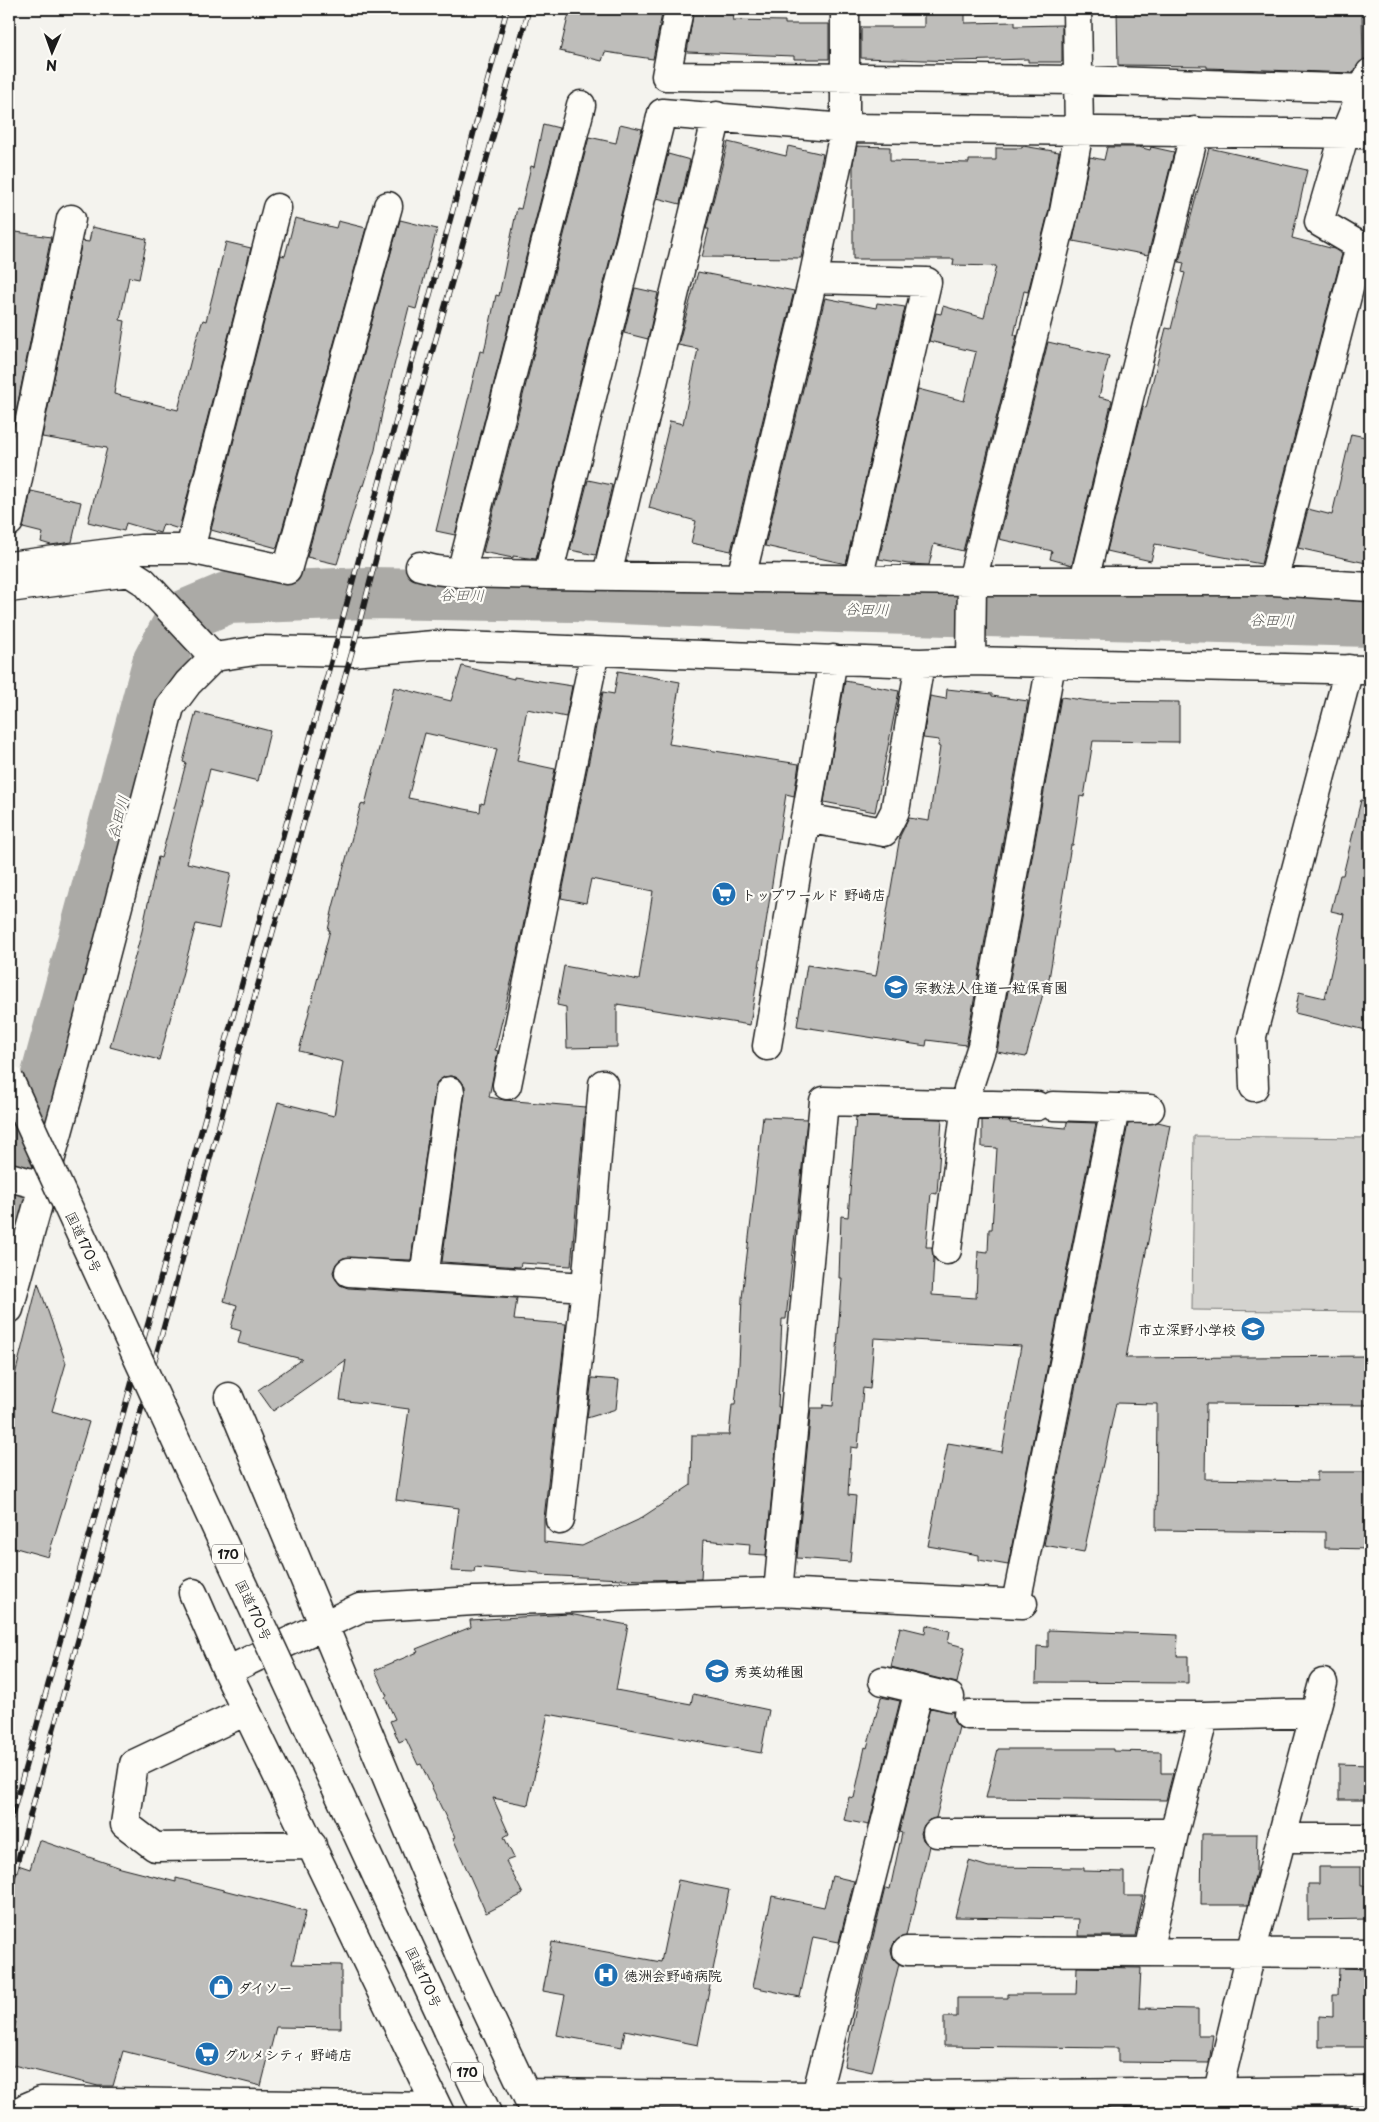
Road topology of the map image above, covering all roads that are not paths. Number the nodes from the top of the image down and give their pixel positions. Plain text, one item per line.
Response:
1 (679, 9) edge
2 (845, 9) edge
3 (1077, 9) edge
4 (846, 77) junction
5 (1076, 80) junction
6 (1368, 83) edge
7 (581, 105) dead end
8 (717, 116) junction
9 (845, 128) junction
10 (1194, 131) junction
11 (1079, 132) junction
12 (1358, 133) edge
13 (388, 206) dead end
14 (277, 208) dead end
15 (71, 219) dead end
16 (813, 279) junction
17 (9, 522) edge
18 (190, 549) junction
19 (9, 566) edge
20 (420, 566) dead end
21 (461, 572) junction
22 (548, 575) junction
23 (607, 575) junction
24 (741, 578) junction
25 (858, 579) junction
26 (1084, 580) junction
27 (972, 581) junction
28 (1274, 581) junction
29 (1370, 587) edge
30 (9, 588) edge
31 (595, 651) junction
32 (214, 657) junction
33 (834, 659) junction
34 (971, 661) junction
35 (920, 663) junction
36 (1050, 664) junction
37 (1360, 669) edge
38 (805, 818) junction
39 (767, 1046) dead end
40 (9, 1079) edge
41 (507, 1084) dead end
42 (603, 1084) dead end
43 (1254, 1088) dead end
44 (969, 1090) junction
45 (450, 1091) dead end
46 (1115, 1109) junction
47 (1150, 1109) dead end
48 (9, 1177) edge
49 (44, 1186) junction
50 (946, 1250) dead end
51 (349, 1272) dead end
52 (424, 1277) junction
53 (586, 1287) junction
54 (9, 1309) edge
55 (229, 1397) dead end
56 (560, 1520) dead end
57 (778, 1592) junction
58 (193, 1593) dead end
59 (325, 1626) junction
60 (228, 1671) junction
61 (883, 1681) dead end
62 (1323, 1683) dead end
63 (919, 1690) junction
64 (246, 1711) junction
65 (1315, 1713) junction
66 (1204, 1716) junction
67 (937, 1832) dead end
68 (1174, 1833) junction
69 (1283, 1838) junction
70 (1370, 1838) edge
71 (312, 1845) junction
72 (907, 1950) dead end
73 (1148, 1952) junction
74 (1252, 1953) junction
75 (1370, 1953) edge
76 (1370, 2091) edge
77 (1218, 2092) junction
78 (816, 2096) junction
79 (531, 2103) edge
80 (439, 2110) edge
81 (20, 2113) edge
82 (487, 2113) edge

1 - 4 main road
2 - 4 main road
3 - 5 main road
4 - 5 main road
4 - 9 main road
5 - 6 main road
5 - 11 main road
6 - 12 main road
7 - 21 main road
8 - 9 main road
8 - 22 main road
8 - 23 main road
9 - 11 main road
9 - 16 main road
10 - 11 main road
10 - 12 main road
10 - 26 main road
11 - 27 main road
12 - 28 main road
13 - 18 main road
14 - 18 main road
15 - 17 main road
16 - 24 main road
16 - 25 main road
18 - 19 main road
20 - 21 main road
21 - 22 main road
22 - 23 main road
23 - 24 main road
24 - 25 main road
25 - 27 main road
26 - 27 main road
26 - 28 main road
27 - 34 main road
28 - 29 main road
30 - 32 main road
31 - 32 main road
31 - 33 main road
31 - 41 main road
32 - 49 main road
33 - 35 main road
33 - 38 main road
34 - 35 main road
34 - 36 main road
35 - 38 main road
36 - 37 main road
36 - 44 main road
37 - 43 main road
38 - 39 main road
40 - 82 main road, 国道170号 / 170, bridge
42 - 53 main road
44 - 46 main road
44 - 50 main road
44 - 57 main road
45 - 52 main road
46 - 47 main road
46 - 57 main road
48 - 49 main road
49 - 54 main road
51 - 52 main road
52 - 53 main road
53 - 56 main road
55 - 59 main road
57 - 59 main road
58 - 60 main road
59 - 60 main road
59 - 79 main road
60 - 64 main road
61 - 63 main road
62 - 65 main road
63 - 66 main road
63 - 78 main road
64 - 71 main road
64 - 71 main road
65 - 66 main road
65 - 69 main road
66 - 68 main road
67 - 68 main road
68 - 73 main road
69 - 70 main road
69 - 74 main road
71 - 80 main road
72 - 73 main road
73 - 74 main road
74 - 75 main road
74 - 77 main road
76 - 77 main road
77 - 78 main road
78 - 79 main road
80 - 81 main road

